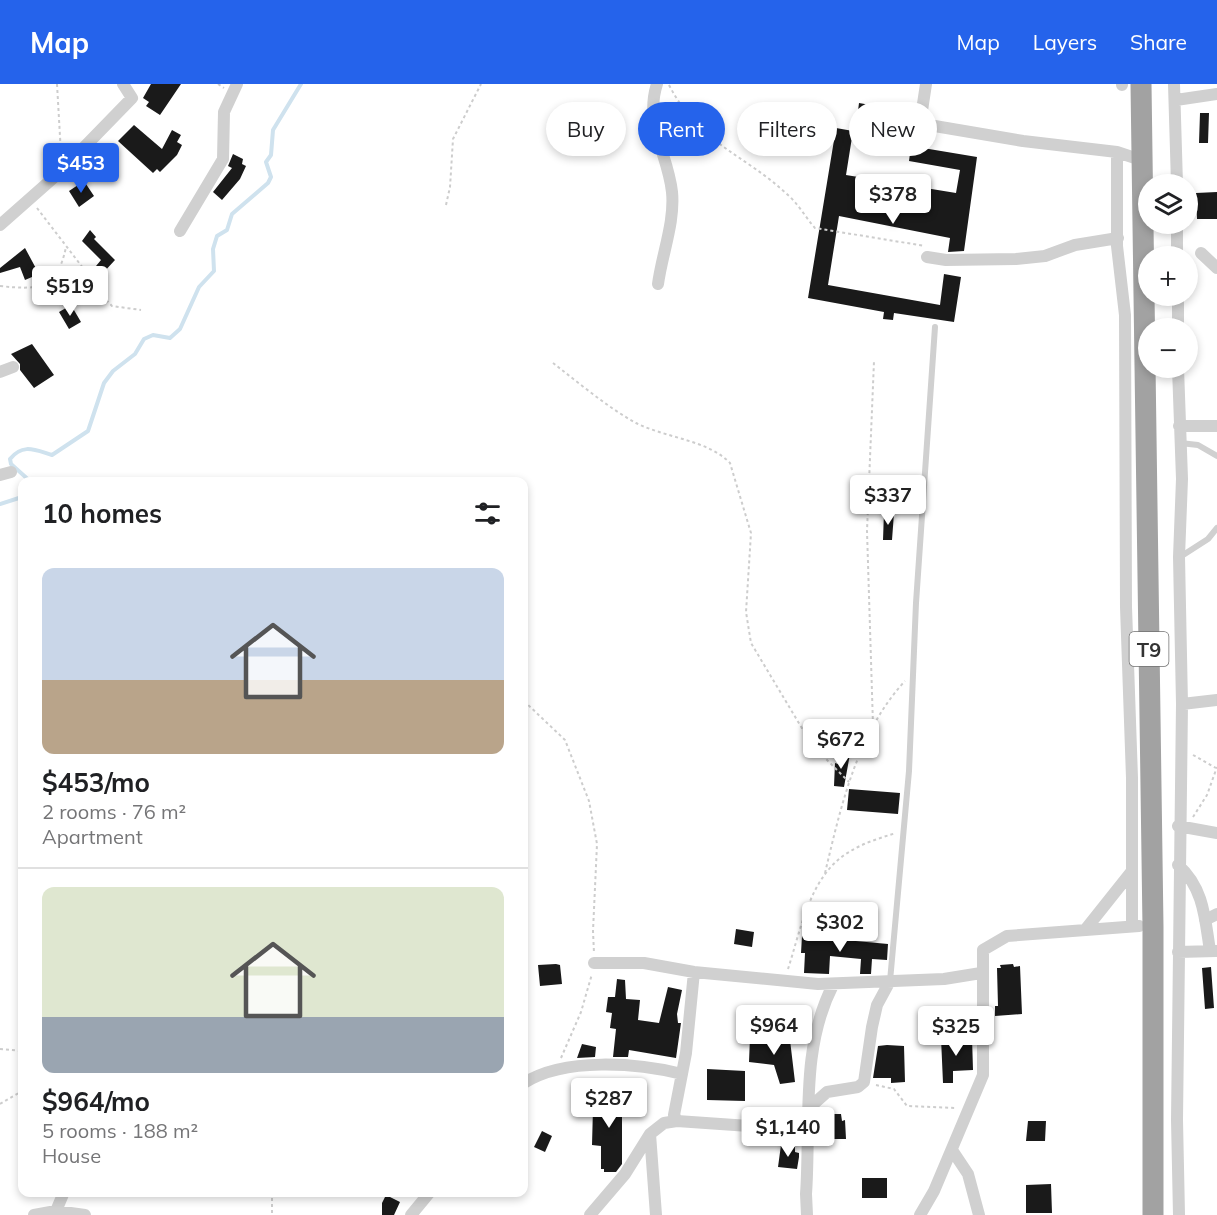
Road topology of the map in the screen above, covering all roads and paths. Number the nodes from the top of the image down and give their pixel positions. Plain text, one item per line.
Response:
1 (57, 84) edge
2 (123, 84) edge
3 (237, 84) edge
4 (481, 84) edge
5 (657, 84) edge
6 (668, 84) edge
7 (926, 84) edge
8 (1128, 84) edge
9 (1174, 84) edge
10 (1217, 94) edge
11 (1176, 100) junction
12 (1118, 152) junction
13 (1141, 160) junction
14 (60, 172) junction
15 (1177, 174) edge
16 (34, 196) junction
17 (446, 205) dead end
18 (0, 225) edge
19 (180, 231) dead end
20 (1118, 238) junction
21 (66, 247) junction
22 (930, 252) joint
23 (1202, 254) dead end
24 (1217, 268) edge
25 (56, 273) junction
26 (658, 284) dead end
27 (0, 286) edge
28 (90, 289) junction
29 (141, 310) dead end
30 (935, 327) dead end
31 (874, 361) dead end
32 (553, 363) dead end
33 (14, 367) dead end
34 (0, 372) edge
35 (1178, 378) edge
36 (1179, 426) junction
37 (1217, 426) edge
38 (1179, 442) junction
39 (1217, 456) edge
40 (1217, 528) edge
41 (1179, 557) junction
42 (913, 672) junction
43 (1217, 700) edge
44 (528, 704) edge
45 (1182, 704) junction
46 (873, 725) junction
47 (1181, 745) junction
48 (1216, 769) edge
49 (849, 782) junction
50 (1183, 827) junction
51 (902, 831) junction
52 (1217, 833) edge
53 (1178, 865) junction
54 (1132, 871) junction
55 (825, 873) junction
56 (1217, 914) edge
57 (1205, 920) junction
58 (1143, 926) junction
59 (1085, 930) junction
60 (1178, 951) junction
61 (1214, 953) edge
62 (594, 963) junction
63 (694, 972) junction
64 (981, 973) junction
65 (890, 981) junction
66 (784, 982) junction
67 (833, 985) junction
68 (0, 1049) edge
69 (18, 1051) edge
70 (682, 1074) junction
71 (530, 1076) edge
72 (858, 1087) junction
73 (18, 1093) edge
74 (0, 1104) edge
75 (972, 1107) junction
76 (809, 1108) junction
77 (676, 1121) junction
78 (809, 1123) junction
79 (650, 1134) junction
80 (952, 1150) junction
81 (62, 1197) edge
82 (272, 1197) edge
83 (426, 1197) edge
84 (56, 1211) junction
85 (34, 1215) edge
86 (85, 1215) edge
87 (272, 1215) edge
88 (411, 1215) edge
89 (590, 1215) edge
90 (656, 1215) edge
91 (807, 1215) edge
92 (920, 1215) edge
93 (979, 1215) edge
94 (1153, 1215) edge
95 (1179, 1215) edge

1 - 14 path
2 - 14 street
3 - 19 street
4 - 17 path
5 - 26 street
6 - 22 path
7 - 12 street
8 - 13 highway, T9
9 - 11 street
10 - 11 street
11 - 15 street
12 - 13 street
12 - 20 street
13 - 58 highway, T9
14 - 16 street
16 - 18 street
16 - 21 path
20 - 22 street
20 - 54 street
21 - 25 path
21 - 28 path
23 - 24 street
25 - 27 path
25 - 28 path
28 - 29 path
30 - 42 lane
31 - 46 path
32 - 49 path
33 - 34 street
35 - 36 street
36 - 37 street
36 - 38 street
38 - 39 lane
38 - 41 street
40 - 41 lane
41 - 45 street
42 - 46 path
42 - 51 lane
43 - 45 street
44 - 62 path
45 - 47 street
46 - 49 path
47 - 48 path
47 - 50 street
48 - 50 path
49 - 55 path
50 - 52 street
50 - 53 street
51 - 55 path
51 - 65 lane
53 - 57 street
53 - 60 street
54 - 58 street
54 - 59 street
55 - 66 path
56 - 57 street
57 - 61 street
58 - 59 street
58 - 94 highway, T9
59 - 64 street
60 - 61 street
60 - 95 street
62 - 63 street
62 - 71 path
63 - 66 street
63 - 70 street
64 - 65 street
64 - 75 street
65 - 67 street
65 - 72 street
66 - 67 street
67 - 76 street
68 - 69 path
70 - 71 street
70 - 77 street
72 - 75 path
72 - 76 street
73 - 74 path
75 - 80 street
76 - 78 street
77 - 78 street
77 - 79 street
78 - 91 street
79 - 89 street
79 - 90 street
80 - 92 street
80 - 93 street
81 - 84 street
82 - 87 path
83 - 88 street
84 - 85 street
84 - 86 street

